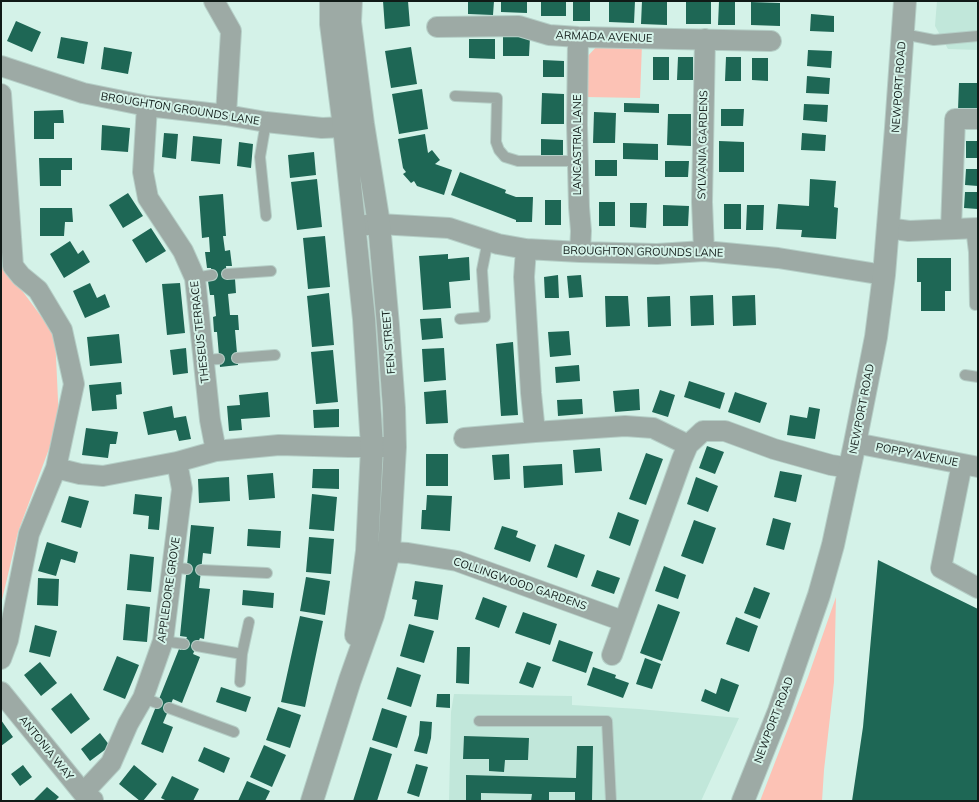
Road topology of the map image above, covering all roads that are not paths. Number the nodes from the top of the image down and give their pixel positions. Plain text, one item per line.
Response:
1 (214, 1) edge
2 (331, 1) edge
3 (351, 1) edge
4 (905, 1) edge
5 (437, 27) dead end
6 (903, 34) junction
7 (978, 36) edge
8 (578, 37) junction
9 (705, 39) junction
10 (772, 41) dead end
11 (1, 66) edge
12 (1, 94) edge
13 (455, 96) dead end
14 (147, 106) junction
15 (226, 116) junction
16 (978, 119) edge
17 (266, 122) junction
18 (354, 125) junction
19 (579, 161) junction
20 (266, 216) dead end
21 (378, 224) junction
22 (355, 226) junction
23 (888, 228) junction
24 (975, 228) edge
25 (951, 229) junction
26 (488, 240) junction
27 (526, 249) junction
28 (704, 251) junction
29 (580, 252) junction
30 (271, 271) dead end
31 (226, 274) dead end
32 (884, 276) junction
33 (975, 305) dead end
34 (460, 319) dead end
35 (275, 355) dead end
36 (237, 358) dead end
37 (965, 375) dead end
38 (978, 377) edge
39 (535, 432) junction
40 (464, 438) dead end
41 (855, 443) junction
42 (688, 445) junction
43 (372, 447) junction
44 (395, 447) junction
45 (216, 451) junction
46 (177, 462) junction
47 (970, 465) edge
48 (841, 466) junction
49 (56, 468) junction
50 (367, 551) junction
51 (389, 552) junction
52 (201, 570) dead end
53 (267, 573) dead end
54 (978, 588) edge
55 (624, 621) junction
56 (249, 622) dead end
57 (163, 641) junction
58 (184, 644) dead end
59 (197, 646) dead end
60 (242, 654) junction
61 (612, 655) dead end
62 (1, 659) edge
63 (350, 680) junction
64 (240, 682) dead end
65 (1, 692) edge
66 (169, 708) dead end
67 (479, 721) dead end
68 (234, 732) dead end
69 (329, 748) junction
70 (88, 797) edge
71 (302, 801) edge
72 (312, 801) edge
73 (611, 801) edge
74 (743, 801) edge

1 - 15 street
2 - 18 street, FEN STREET
3 - 18 street, FEN STREET
4 - 6 street, NEWPORT ROAD
5 - 8 street, ARMADA AVENUE
6 - 7 lane
6 - 23 street, NEWPORT ROAD
8 - 9 street, ARMADA AVENUE
8 - 19 street, LANCASTRIA LANE
9 - 10 street, ARMADA AVENUE
9 - 28 street, SYLVANIA GARDENS
11 - 14 street, BROUGHTON GROUNDS LANE
12 - 49 street
13 - 19 lane
14 - 15 street, BROUGHTON GROUNDS LANE
14 - 45 street, THESEUS TERRACE
15 - 17 street, BROUGHTON GROUNDS LANE
16 - 25 street
17 - 18 street, BROUGHTON GROUNDS LANE
17 - 20 lane
18 - 21 street, FEN STREET
18 - 22 street, FEN STREET
19 - 29 street, LANCASTRIA LANE
21 - 22 street, BROUGHTON GROUNDS LANE
21 - 26 street, BROUGHTON GROUNDS LANE
21 - 44 street, FEN STREET
22 - 43 street, FEN STREET
23 - 25 street
23 - 32 street, NEWPORT ROAD
24 - 25 street
24 - 33 lane
26 - 27 street, BROUGHTON GROUNDS LANE
26 - 34 lane
27 - 29 street, BROUGHTON GROUNDS LANE
27 - 39 street
28 - 29 street, BROUGHTON GROUNDS LANE
28 - 32 street, BROUGHTON GROUNDS LANE
30 - 31 lane
32 - 41 street, NEWPORT ROAD
35 - 36 lane
37 - 38 lane
39 - 40 street
39 - 42 street
41 - 47 street, POPPY AVENUE
41 - 48 street, NEWPORT ROAD
42 - 48 street
42 - 55 street
43 - 44 street
43 - 45 street
43 - 50 street, FEN STREET
44 - 51 street, FEN STREET
45 - 46 street
46 - 49 street
46 - 57 street, APPLEDORE GROVE
47 - 54 street
48 - 74 street, NEWPORT ROAD
49 - 62 street
50 - 51 street, COLLINGWOOD GARDENS
50 - 63 street, FEN STREET
51 - 55 street, COLLINGWOOD GARDENS
51 - 63 street, FEN STREET
52 - 53 lane
55 - 61 street
56 - 60 lane
57 - 58 lane
57 - 70 street, APPLEDORE GROVE
59 - 60 lane
60 - 64 lane
63 - 69 street, FEN STREET
65 - 70 street, ANTONIA WAY
66 - 68 lane
67 - 73 lane
69 - 71 street, FEN STREET
69 - 72 street, FEN STREET

